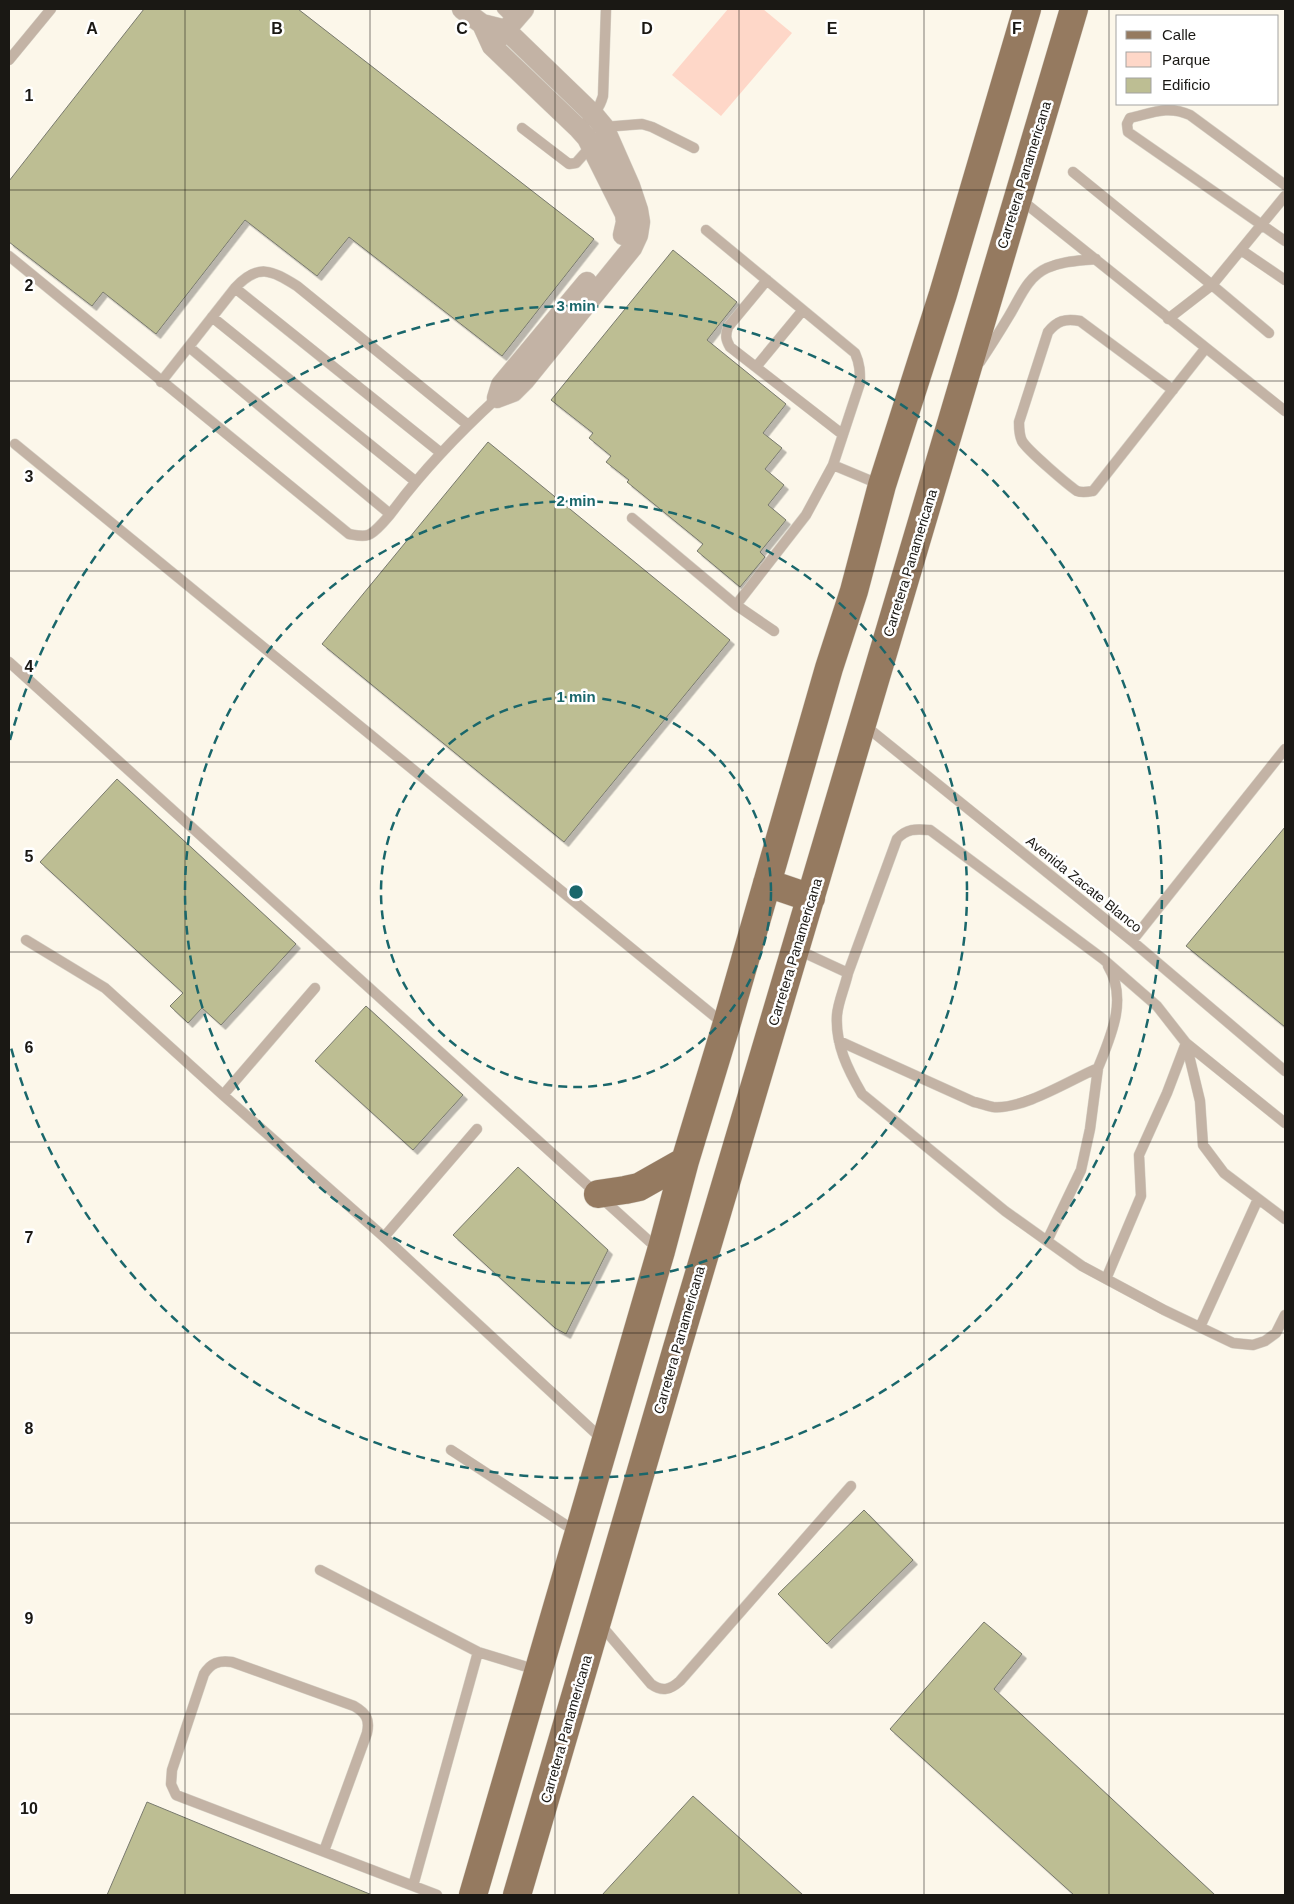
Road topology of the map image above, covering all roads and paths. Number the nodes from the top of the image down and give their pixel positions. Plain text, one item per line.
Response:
1 (51, 9) edge
2 (462, 9) edge
3 (606, 9) edge
4 (1027, 9) edge
5 (1074, 9) edge
6 (512, 17) edge
7 (482, 24) junction
8 (492, 46) junction
9 (9, 60) edge
10 (599, 121) junction
11 (522, 128) dead end
12 (579, 129) junction
13 (591, 146) junction
14 (694, 148) dead end
15 (1074, 172) dead end
16 (1285, 185) edge
17 (1285, 196) edge
18 (1017, 197) junction
19 (1262, 225) junction
20 (706, 230) dead end
21 (1285, 241) edge
22 (1241, 250) junction
23 (9, 256) edge
24 (1096, 259) junction
25 (767, 280) junction
26 (1285, 280) edge
27 (1212, 285) junction
28 (235, 288) junction
29 (803, 310) junction
30 (212, 317) junction
31 (1168, 319) junction
32 (1269, 333) dead end
33 (189, 347) junction
34 (1205, 349) junction
35 (756, 367) junction
36 (161, 382) junction
37 (1173, 390) junction
38 (960, 392) junction
39 (497, 398) junction
40 (1285, 411) edge
41 (468, 425) junction
42 (842, 434) junction
43 (15, 444) dead end
44 (441, 452) junction
45 (833, 465) junction
46 (415, 480) junction
47 (882, 485) junction
48 (390, 514) junction
49 (632, 518) dead end
50 (736, 605) junction
51 (774, 631) dead end
52 (9, 662) edge
53 (862, 723) junction
54 (1285, 749) edge
55 (767, 883) junction
56 (810, 898) junction
57 (26, 940) dead end
58 (1132, 941) junction
59 (795, 949) junction
60 (1103, 959) junction
61 (848, 973) junction
62 (315, 988) dead end
63 (726, 1026) junction
64 (839, 1041) junction
65 (1186, 1043) junction
66 (1098, 1068) junction
67 (1285, 1071) edge
68 (223, 1095) junction
69 (1285, 1124) edge
70 (477, 1129) dead end
71 (684, 1160) junction
72 (598, 1194) junction
73 (1258, 1199) junction
74 (1285, 1219) edge
75 (384, 1237) junction
76 (1047, 1241) junction
77 (661, 1251) junction
78 (1106, 1279) junction
79 (1285, 1315) edge
80 (1200, 1327) junction
81 (605, 1442) junction
82 (451, 1450) dead end
83 (851, 1486) dead end
84 (578, 1534) junction
85 (320, 1570) dead end
86 (597, 1621) junction
87 (478, 1652) junction
88 (538, 1670) junction
89 (324, 1851) junction
90 (413, 1886) junction
91 (437, 1895) edge
92 (473, 1895) edge
93 (517, 1895) edge

1 - 9 lane
2 - 7 street
3 - 10 lane
4 - 47 main road
5 - 18 main road, Carretera Panamericana
6 - 7 street
6 - 8 street
6 - 10 street
7 - 8 street
8 - 12 street
10 - 12 lane
10 - 14 lane
10 - 39 street
11 - 13 lane
12 - 13 street
13 - 39 street
15 - 27 lane
16 - 19 lane
17 - 19 lane
18 - 24 lane
18 - 38 main road, Carretera Panamericana
19 - 21 lane
19 - 22 lane
20 - 25 lane
22 - 26 lane
22 - 27 lane
23 - 36 lane
24 - 31 lane
24 - 38 lane
25 - 29 lane
25 - 35 lane
27 - 31 lane
27 - 32 lane
28 - 30 lane
28 - 41 lane
28 - 44 lane
29 - 35 lane
29 - 42 lane
30 - 33 lane
30 - 46 lane
31 - 34 lane
33 - 36 lane
33 - 48 lane
34 - 37 lane
34 - 40 lane
35 - 42 lane
36 - 48 lane
37 - 37 lane
38 - 53 main road, Carretera Panamericana
39 - 41 lane
41 - 44 lane
42 - 45 lane
43 - 63 lane
44 - 46 lane
45 - 47 lane
45 - 50 lane
46 - 48 lane
47 - 55 main road
49 - 50 lane
50 - 51 lane
52 - 72 lane
53 - 56 main road, Carretera Panamericana
53 - 58 lane, Avenida Zacate Blanco
54 - 58 lane
55 - 56 main road
55 - 63 main road
56 - 59 main road, Carretera Panamericana
57 - 68 lane
58 - 67 lane, Avenida Zacate Blanco
59 - 61 lane
59 - 86 main road, Carretera Panamericana
60 - 61 lane
60 - 65 lane
60 - 66 lane
61 - 64 lane
62 - 68 lane
63 - 71 main road
64 - 66 lane
64 - 76 lane
65 - 69 lane
65 - 73 lane
65 - 78 lane
66 - 76 lane
68 - 75 lane
70 - 75 lane
71 - 72 main road
71 - 77 main road
72 - 77 lane
73 - 74 lane
73 - 80 lane
75 - 81 lane
76 - 78 lane
77 - 81 main road
78 - 80 lane
79 - 80 lane
81 - 84 main road
82 - 84 lane
83 - 86 lane
84 - 88 main road
85 - 87 lane
86 - 93 main road, Carretera Panamericana
87 - 88 lane
87 - 90 lane
88 - 92 main road
89 - 89 lane
89 - 90 lane
90 - 91 lane

